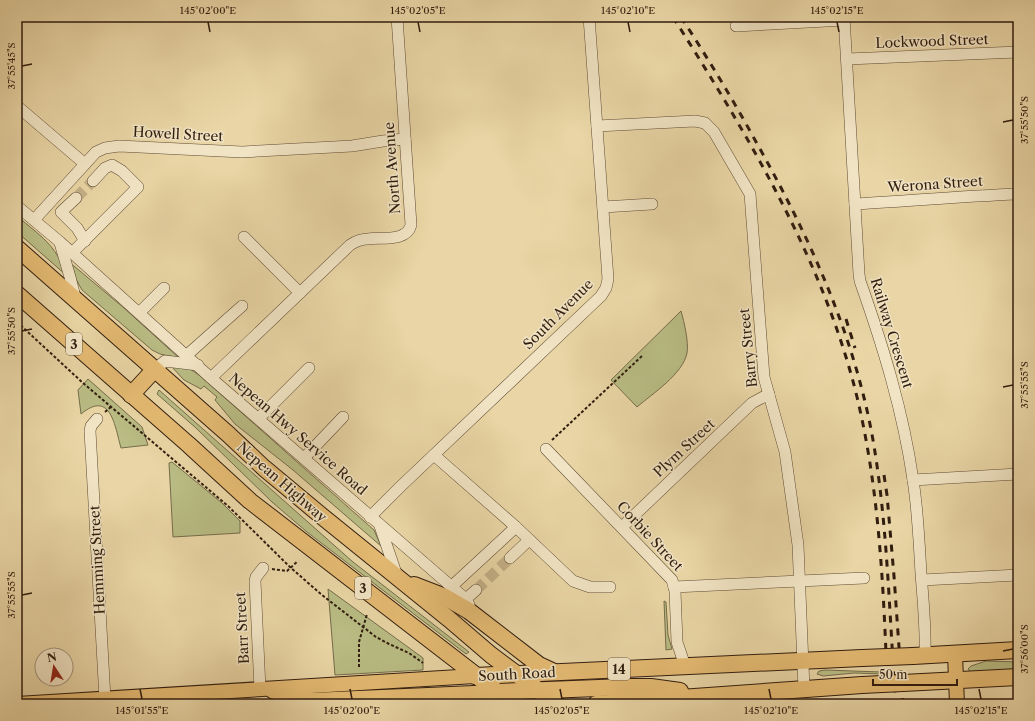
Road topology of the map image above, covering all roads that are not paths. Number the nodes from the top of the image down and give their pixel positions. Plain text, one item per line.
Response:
1 (397, 17) edge
2 (589, 17) edge
3 (845, 19) edge
4 (736, 26) dead end
5 (1018, 52) edge
6 (847, 59) junction
7 (17, 106) edge
8 (597, 126) junction
9 (405, 143) junction
10 (86, 164) junction
11 (93, 181) tunnel mouth
12 (1018, 194) edge
13 (76, 198) tunnel mouth
14 (652, 204) dead end
15 (855, 204) junction
16 (17, 206) edge
17 (603, 207) junction
18 (34, 220) junction
19 (244, 238) dead end
20 (85, 241) junction
21 (60, 242) junction
22 (17, 248) edge
23 (72, 253) junction
24 (164, 288) dead end
25 (300, 293) junction
26 (17, 294) edge
27 (76, 301) junction
28 (242, 306) dead end
29 (139, 313) junction
30 (187, 356) junction
31 (199, 366) junction
32 (309, 368) dead end
33 (154, 370) junction
34 (211, 378) junction
35 (131, 394) junction
36 (769, 394) junction
37 (343, 417) dead end
38 (259, 418) junction
39 (97, 419) dead end
40 (546, 449) road end
41 (434, 455) junction
42 (304, 458) junction
43 (1018, 474) edge
44 (913, 480) junction
45 (374, 520) junction
46 (516, 527) junction
47 (622, 527) junction
48 (529, 540) junction
49 (510, 558) tunnel mouth
50 (263, 568) road end
51 (1018, 575) edge
52 (864, 578) dead end
53 (400, 579) junction
54 (922, 580) junction
55 (800, 581) junction
56 (452, 586) junction
57 (610, 587) dead end
58 (674, 587) junction
59 (476, 590) tunnel mouth
60 (467, 605) junction
61 (1018, 650) edge
62 (955, 654) junction
63 (919, 655) junction
64 (803, 661) junction
65 (685, 666) junction
66 (554, 672) junction
67 (516, 673) junction
68 (475, 676) junction
69 (1018, 677) edge
70 (956, 680) junction
71 (263, 689) junction
72 (804, 689) junction
73 (540, 691) junction
74 (497, 692) junction
75 (709, 695) junction
76 (399, 701) edge
77 (105, 702) edge
78 (321, 702) edge
79 (647, 702) edge
80 (17, 704) edge
81 (513, 704) edge
82 (557, 704) edge
83 (596, 704) edge
84 (957, 704) edge

1 - 9 street, North Avenue
2 - 8 street, South Avenue
3 - 4 street
3 - 6 street, Railway Crescent
5 - 6 street, Lockwood Street
6 - 15 street, Railway Crescent
7 - 10 street
8 - 17 street, South Avenue
8 - 36 street, Barry Street
9 - 10 street, Howell Street
9 - 25 street, North Avenue
10 - 18 street, Howell Street
11 - 20 street
12 - 15 street, Werona Street
13 - 20 street
14 - 17 street
15 - 44 street, Railway Crescent
16 - 18 street, Nepean Hwy Service Road
17 - 41 street, South Avenue
18 - 21 street, Nepean Hwy Service Road
19 - 25 street
20 - 23 street
21 - 23 street, Nepean Hwy Service Road
21 - 27 street
22 - 27 highway, Nepean Highway / 3
23 - 29 street, Nepean Hwy Service Road
24 - 29 street
25 - 34 street, North Avenue
26 - 35 highway, 3
27 - 33 highway, Nepean Highway / 3
28 - 30 street
29 - 30 street, Nepean Hwy Service Road
30 - 31 street, Nepean Hwy Service Road
31 - 33 street
31 - 34 street, Nepean Hwy Service Road
32 - 38 street
33 - 35 highway
33 - 53 highway, Nepean Highway / 3
34 - 38 street, Nepean Hwy Service Road
35 - 68 highway, 3
36 - 47 street, Plym Street
36 - 55 street, Barry Street
37 - 42 street
38 - 42 street, Nepean Hwy Service Road
39 - 77 street, Hemming Street
40 - 47 street, Corbie Street
41 - 45 street, South Avenue
41 - 46 street
42 - 45 street, Nepean Hwy Service Road
43 - 44 street
44 - 54 street, Railway Crescent
45 - 53 street, Nepean Hwy Service Road
45 - 56 street, Nepean Hwy Service Road
46 - 48 street
46 - 56 street
47 - 58 street, Corbie Street
48 - 49 street
48 - 57 street
50 - 71 street, Barr Street
51 - 54 street
52 - 55 street
53 - 60 highway
53 - 67 highway, Nepean Highway / 3
54 - 63 street, Railway Crescent
55 - 58 street
55 - 64 street, Barry Street
56 - 60 street, Nepean Hwy Service Road
58 - 65 street, Corbie Street
59 - 60 street
60 - 66 highway
61 - 62 highway, South Road / 14
62 - 63 highway, South Road / 14
62 - 70 main road
63 - 64 highway, South Road / 14, bridge
64 - 65 highway, South Road / 14
64 - 72 street, Barry Street
65 - 66 highway, South Road / 14
66 - 67 highway, South Road / 14
67 - 68 highway, South Road / 14
67 - 73 highway, Nepean Highway / 3
68 - 71 main road, South Road / 14
68 - 74 highway, 3
69 - 70 highway
70 - 72 highway, bridge
70 - 84 main road
71 - 77 main road, South Road / 14
71 - 78 main road
72 - 75 highway
73 - 74 highway
73 - 75 highway
73 - 82 highway, Nepean Highway / 3
74 - 76 main road
74 - 81 highway, 3
75 - 79 highway
76 - 78 main road
77 - 80 main road, South Road / 14
79 - 83 highway

